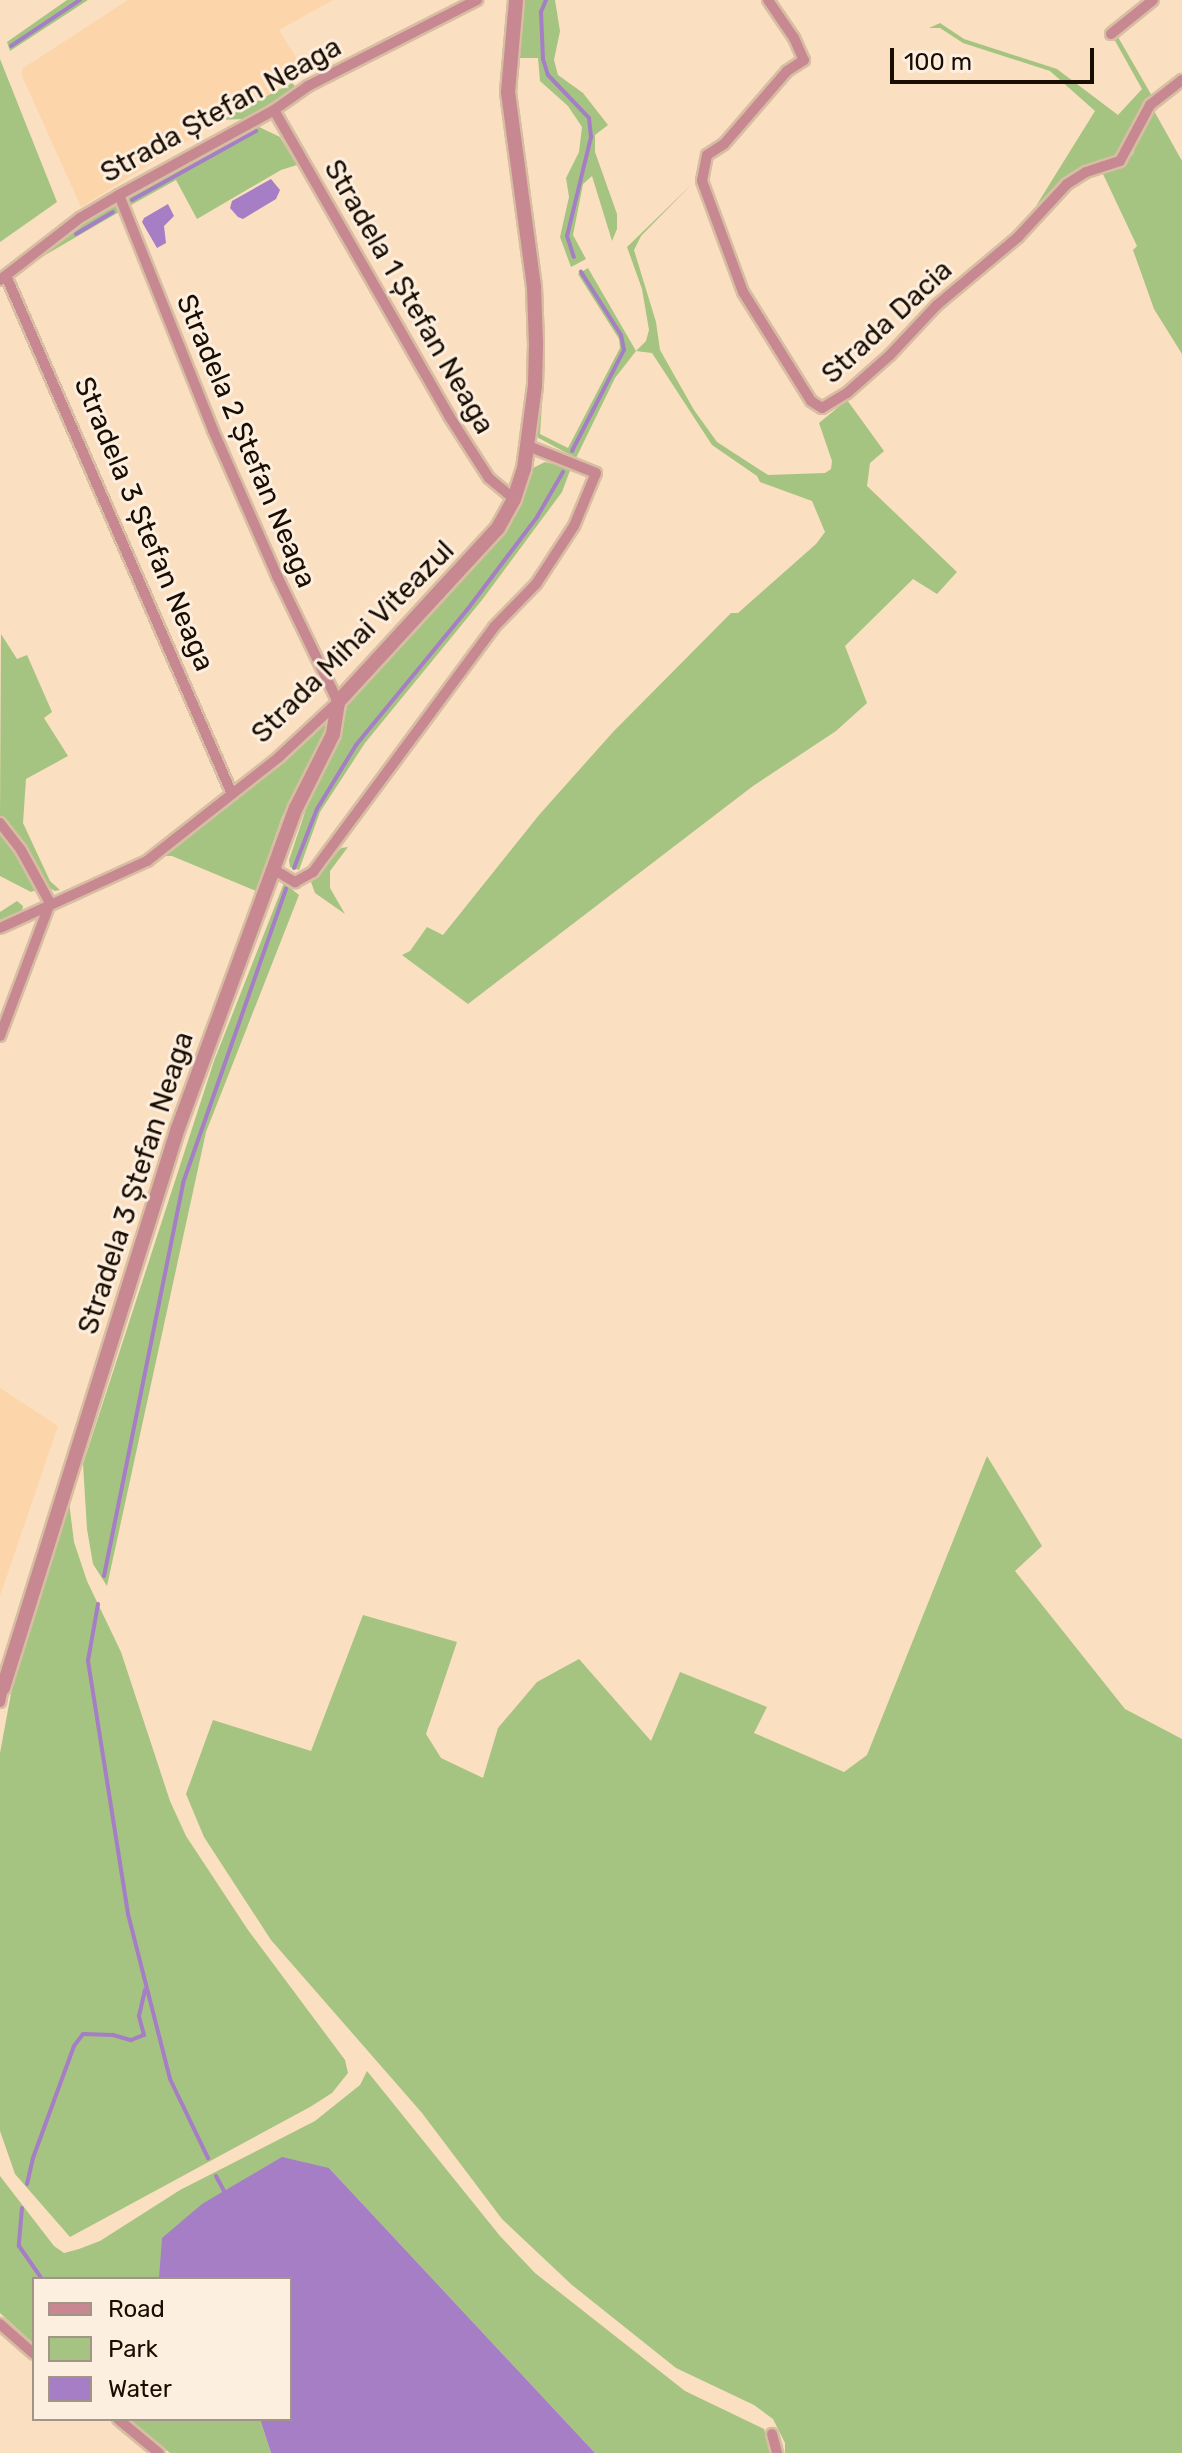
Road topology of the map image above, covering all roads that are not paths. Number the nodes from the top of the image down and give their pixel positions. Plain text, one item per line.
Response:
1 (477, 0) edge
2 (516, 0) edge
3 (768, 0) edge
4 (1153, 0) edge
5 (1111, 34) dead end
6 (1182, 80) edge
7 (274, 110) junction
8 (119, 195) junction
9 (3, 278) edge
10 (528, 446) junction
11 (514, 499) junction
12 (338, 702) junction
13 (232, 794) junction
14 (0, 823) edge
15 (273, 869) junction
16 (50, 903) junction
17 (0, 928) edge
18 (0, 1036) edge
19 (1, 1695) edge
20 (0, 2324) edge
21 (32, 2352) edge
22 (120, 2421) edge
23 (772, 2434) dead end
24 (159, 2453) edge
25 (777, 2453) edge

1 - 7 street, Strada Ștefan Neaga
2 - 10 street, Strada Mihai Viteazul
3 - 6 street, Strada Dacia
4 - 5 street
7 - 8 street, Strada Ștefan Neaga
7 - 11 street, Stradela 1 Ștefan Neaga
8 - 9 street, Strada Ștefan Neaga
8 - 12 street, Stradela 2 Ștefan Neaga
9 - 13 street, Stradela 3 Ștefan Neaga
10 - 11 street, Strada Mihai Viteazul
10 - 15 street
11 - 12 street, Strada Mihai Viteazul
12 - 13 street, Strada Mihai Viteazul
12 - 15 street, Stradela 3 Ștefan Neaga
13 - 16 street, Strada Mihai Viteazul
14 - 16 street
15 - 19 street, Stradela 3 Ștefan Neaga
16 - 17 street, Strada Mihai Viteazul
16 - 18 street
20 - 21 street
22 - 24 street
23 - 25 street

